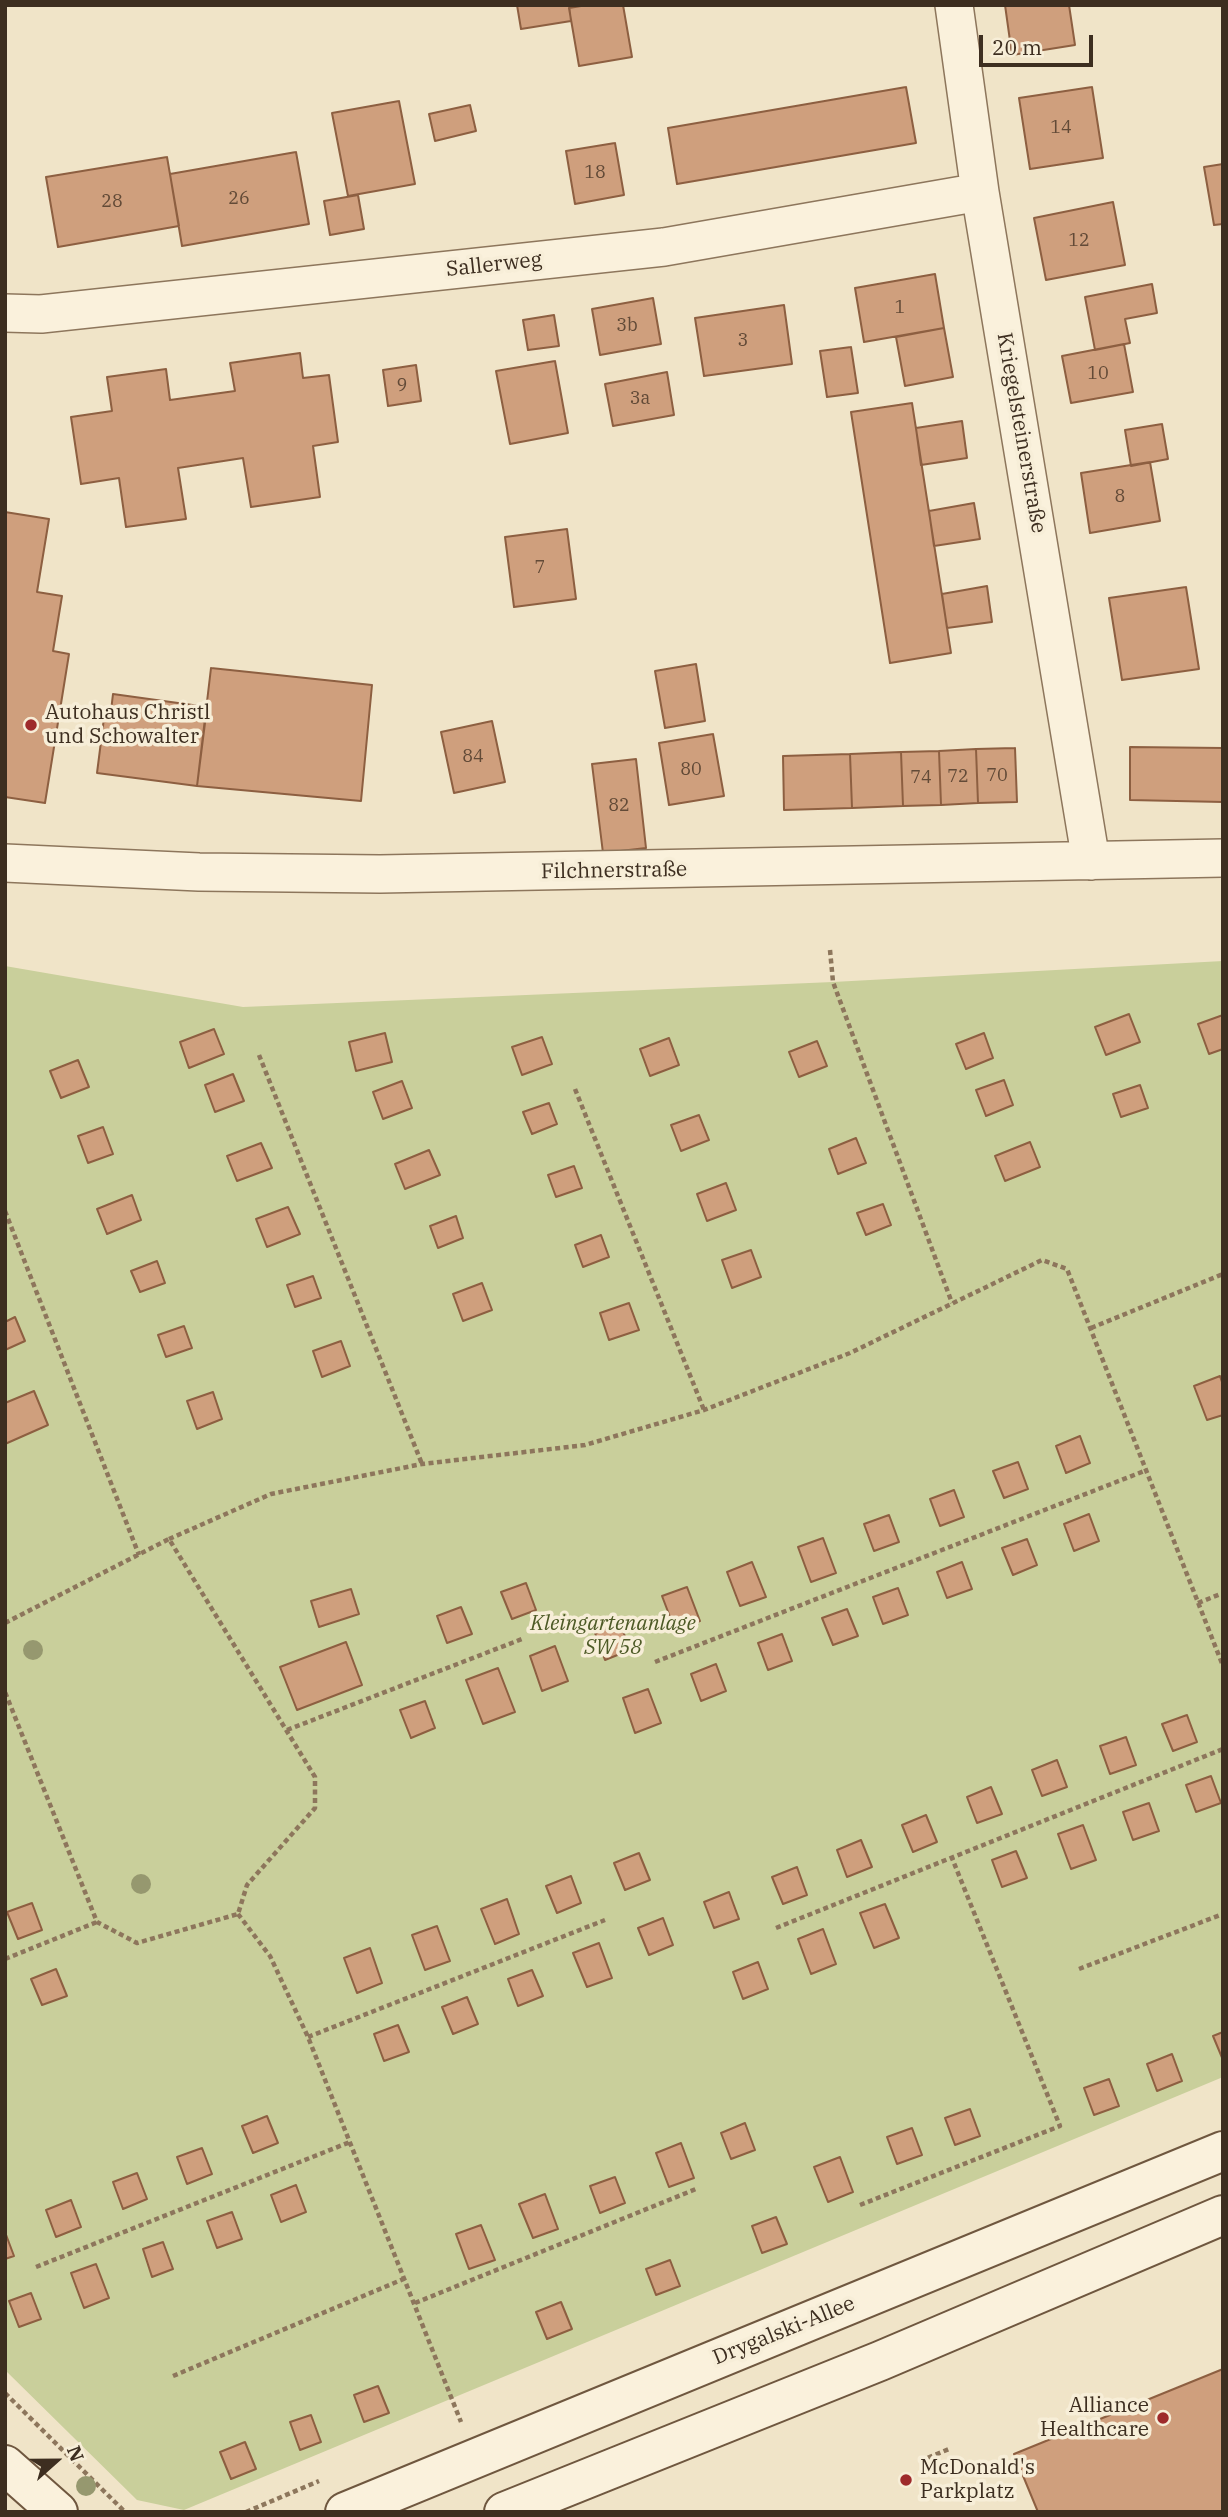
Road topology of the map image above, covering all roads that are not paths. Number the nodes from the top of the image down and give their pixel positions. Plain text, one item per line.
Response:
1 (954, 5) edge
2 (980, 192) junction
3 (5, 313) edge
4 (1223, 858) edge
5 (1091, 861) junction
6 (5, 863) edge
7 (1223, 2151) edge
8 (1223, 2216) edge
9 (5, 2466) edge
10 (58, 2512) edge
11 (345, 2512) edge
12 (504, 2512) edge

1 - 2 street, Kriegelsteinerstraße
2 - 3 street, Sallerweg
2 - 5 street, Kriegelsteinerstraße
4 - 5 street, Filchnerstraße
5 - 6 street, Filchnerstraße
7 - 11 main road, Drygalski-Allee
8 - 12 main road
9 - 10 main road

